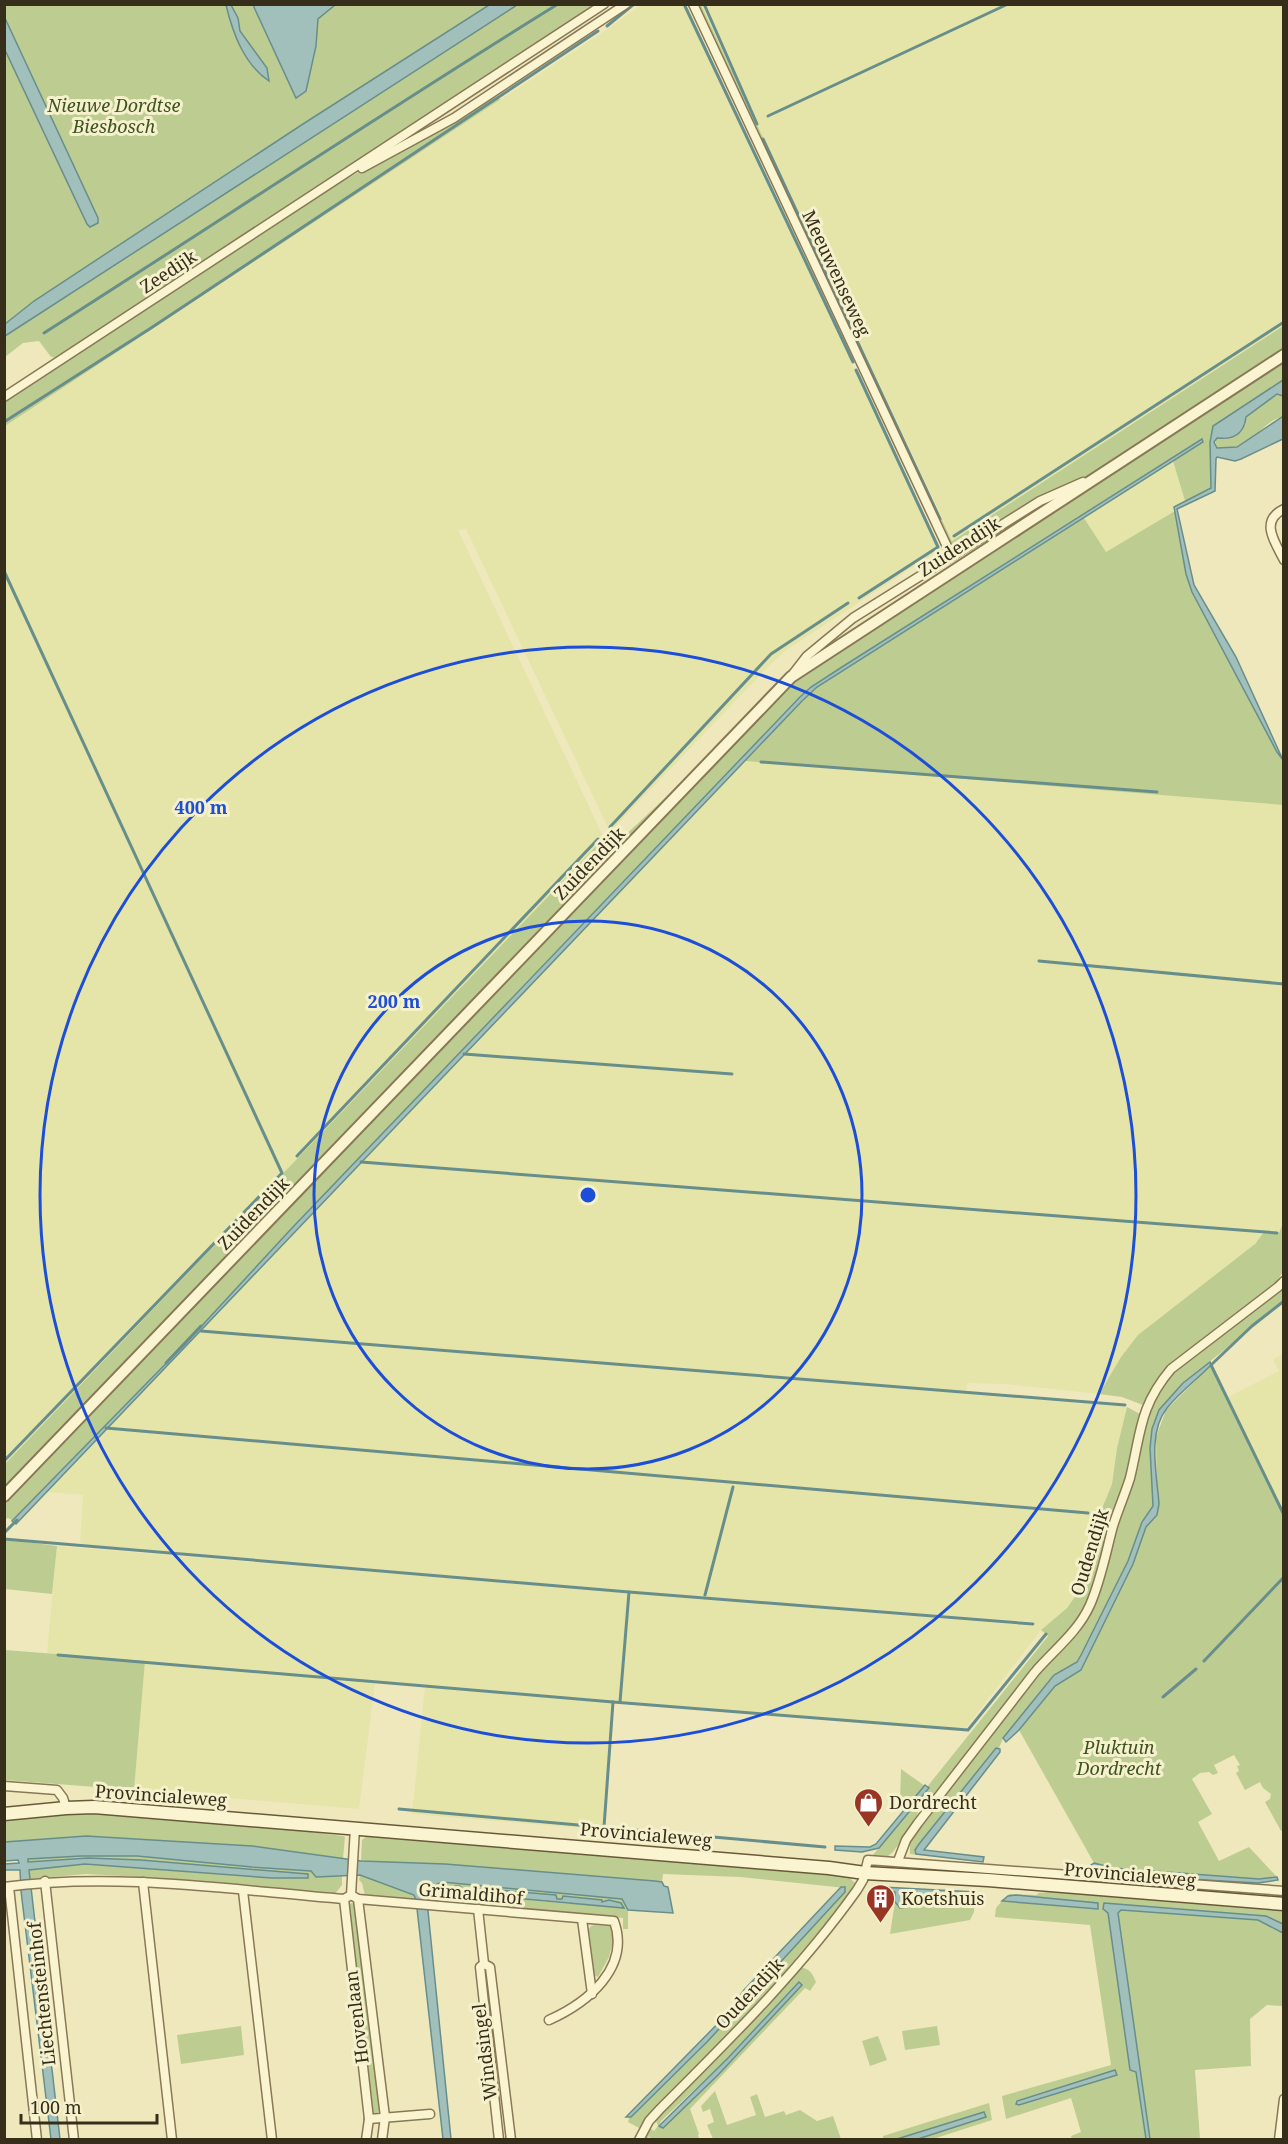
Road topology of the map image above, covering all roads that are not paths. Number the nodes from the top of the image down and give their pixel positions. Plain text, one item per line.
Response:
1 (604, 4) edge
2 (626, 4) edge
3 (693, 4) edge
4 (348, 172) junction
5 (1284, 355) edge
6 (4, 397) edge
7 (1100, 474) junction
8 (1284, 509) edge
9 (951, 555) junction
10 (1284, 560) edge
11 (791, 677) junction
12 (1282, 1284) edge
13 (4, 1496) edge
14 (4, 1786) edge
15 (66, 1808) junction
16 (4, 1814) edge
17 (354, 1834) junction
18 (898, 1861) junction
19 (911, 1862) junction
20 (865, 1873) junction
21 (910, 1875) junction
22 (45, 1881) junction
23 (143, 1882) junction
24 (7, 1887) edge
25 (243, 1891) junction
26 (1284, 1891) edge
27 (351, 1898) junction
28 (1284, 1904) edge
29 (478, 1909) junction
30 (582, 1919) junction
31 (484, 1964) junction
32 (592, 1994) junction
33 (549, 2020) dead end
34 (1284, 2099) edge
35 (430, 2114) dead end
36 (385, 2117) junction
37 (369, 2119) junction
38 (38, 2139) edge
39 (74, 2139) edge
40 (172, 2139) edge
41 (272, 2139) edge
42 (366, 2139) edge
43 (382, 2139) edge
44 (500, 2139) edge
45 (511, 2139) edge
46 (639, 2139) edge
47 (1279, 2139) edge

1 - 4 street, Zeedijk
2 - 4 street, Zeedijk
3 - 9 street, Meeuwenseweg
4 - 6 street, Zeedijk
5 - 7 street, Zuidendijk
7 - 9 street
7 - 11 street, Zuidendijk
8 - 10 street
9 - 11 street
11 - 13 street, Zuidendijk
12 - 18 street, Oudendijk
14 - 15 street
15 - 16 main road, Provincialeweg
15 - 17 main road, Provincialeweg
17 - 20 main road, Provincialeweg
17 - 27 street, Hovenlaan
18 - 19 street
18 - 20 street, Oudendijk
19 - 21 street
19 - 26 street
20 - 21 main road, Provincialeweg
20 - 46 street, Oudendijk
21 - 28 main road, Provincialeweg
22 - 23 street
22 - 24 street
22 - 39 street, Liechtensteinhof
23 - 25 street
23 - 40 street
24 - 38 street
25 - 27 street
25 - 41 street
27 - 29 street, Grimaldihof
27 - 36 street, Hovenlaan
27 - 37 street, Hovenlaan
29 - 30 street, Grimaldihof
29 - 31 street, Windsingel
30 - 32 street
30 - 32 street, Grimaldihof
31 - 44 street, Windsingel
31 - 45 street, Windsingel
32 - 33 street, Grimaldihof
34 - 47 street
35 - 36 street
36 - 37 street
36 - 43 street, Hovenlaan
37 - 42 street, Hovenlaan

